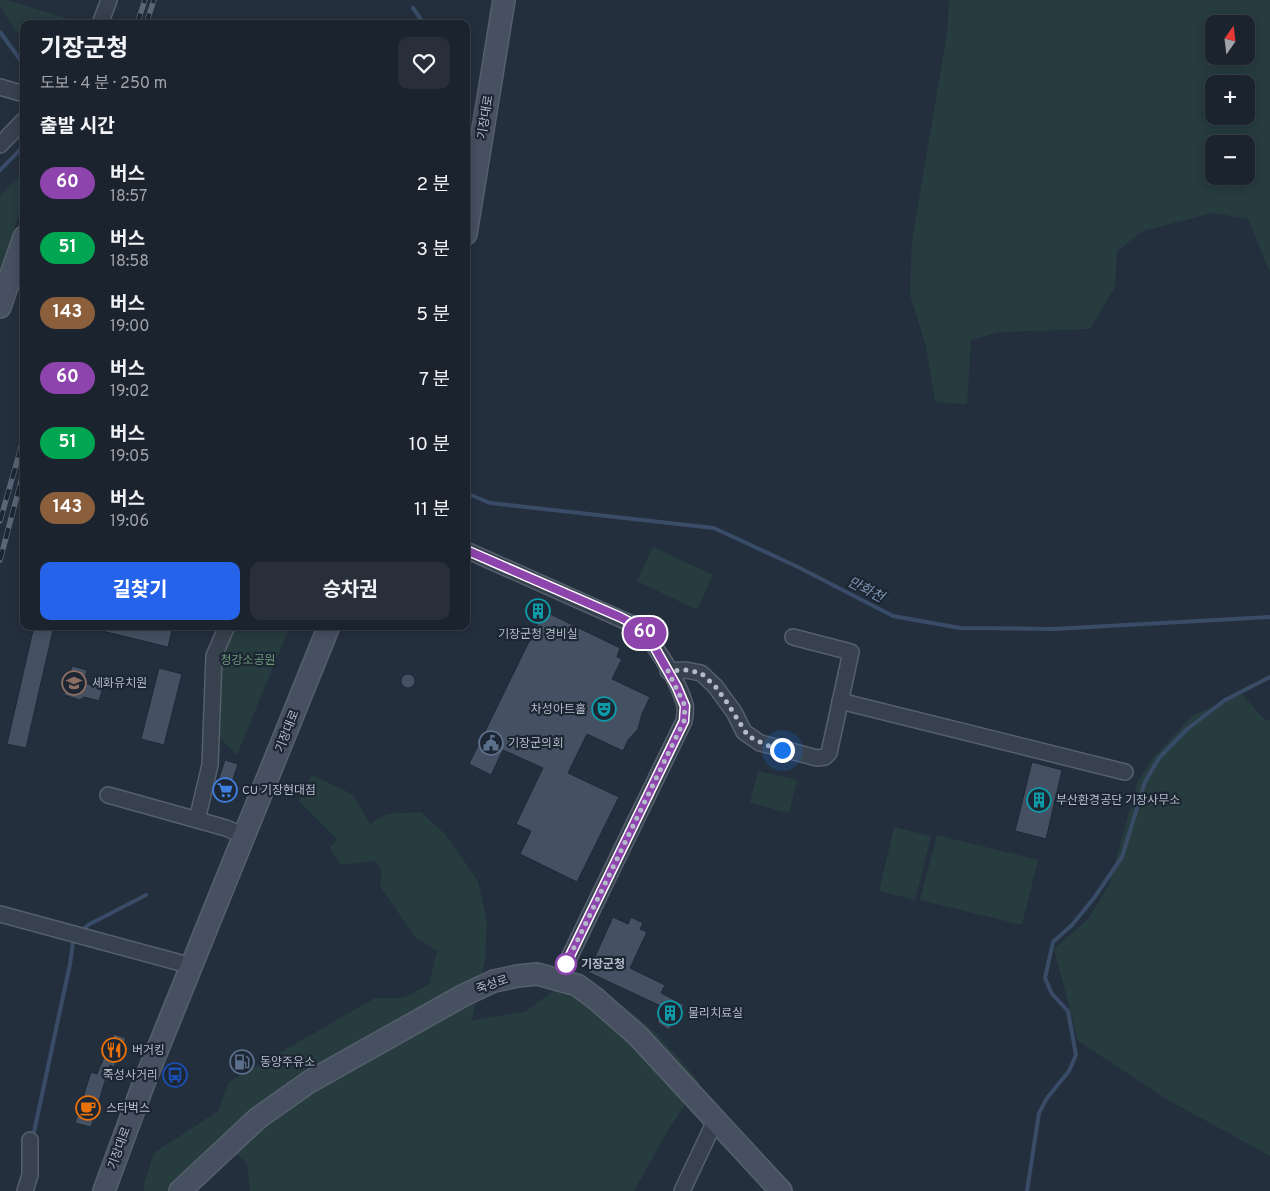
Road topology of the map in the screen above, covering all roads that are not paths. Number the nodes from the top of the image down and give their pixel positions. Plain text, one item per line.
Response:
1 (109, 0) edge
2 (504, 0) edge
3 (102, 20) edge
4 (0, 87) edge
5 (20, 93) edge
6 (20, 124) edge
7 (0, 145) edge
8 (470, 209) edge
9 (20, 249) edge
10 (0, 307) edge
11 (470, 552) edge
12 (225, 630) edge
13 (327, 630) edge
14 (793, 637) dead end
15 (668, 671) junction
16 (840, 701) junction
17 (1125, 772) dead end
18 (108, 795) dead end
19 (198, 820) junction
20 (245, 836) junction
21 (0, 914) edge
22 (566, 964) dead end
23 (192, 966) junction
24 (714, 1121) junction
25 (30, 1140) dead end
26 (25, 1191) edge
27 (104, 1191) edge
28 (180, 1191) edge
29 (682, 1191) edge
30 (781, 1191) edge

1 - 3 street
2 - 8 main road, 기장대로
4 - 5 street
6 - 7 street
9 - 10 main road
11 - 15 street
12 - 19 street
13 - 20 main road, 기장대로
14 - 16 street
15 - 16 street
15 - 22 street
16 - 17 street
18 - 19 street
19 - 20 street
20 - 23 main road, 기장대로
21 - 23 street
23 - 27 main road, 기장대로
24 - 28 main road, 죽성로
24 - 29 street
24 - 30 main road, 죽성로
25 - 26 street

